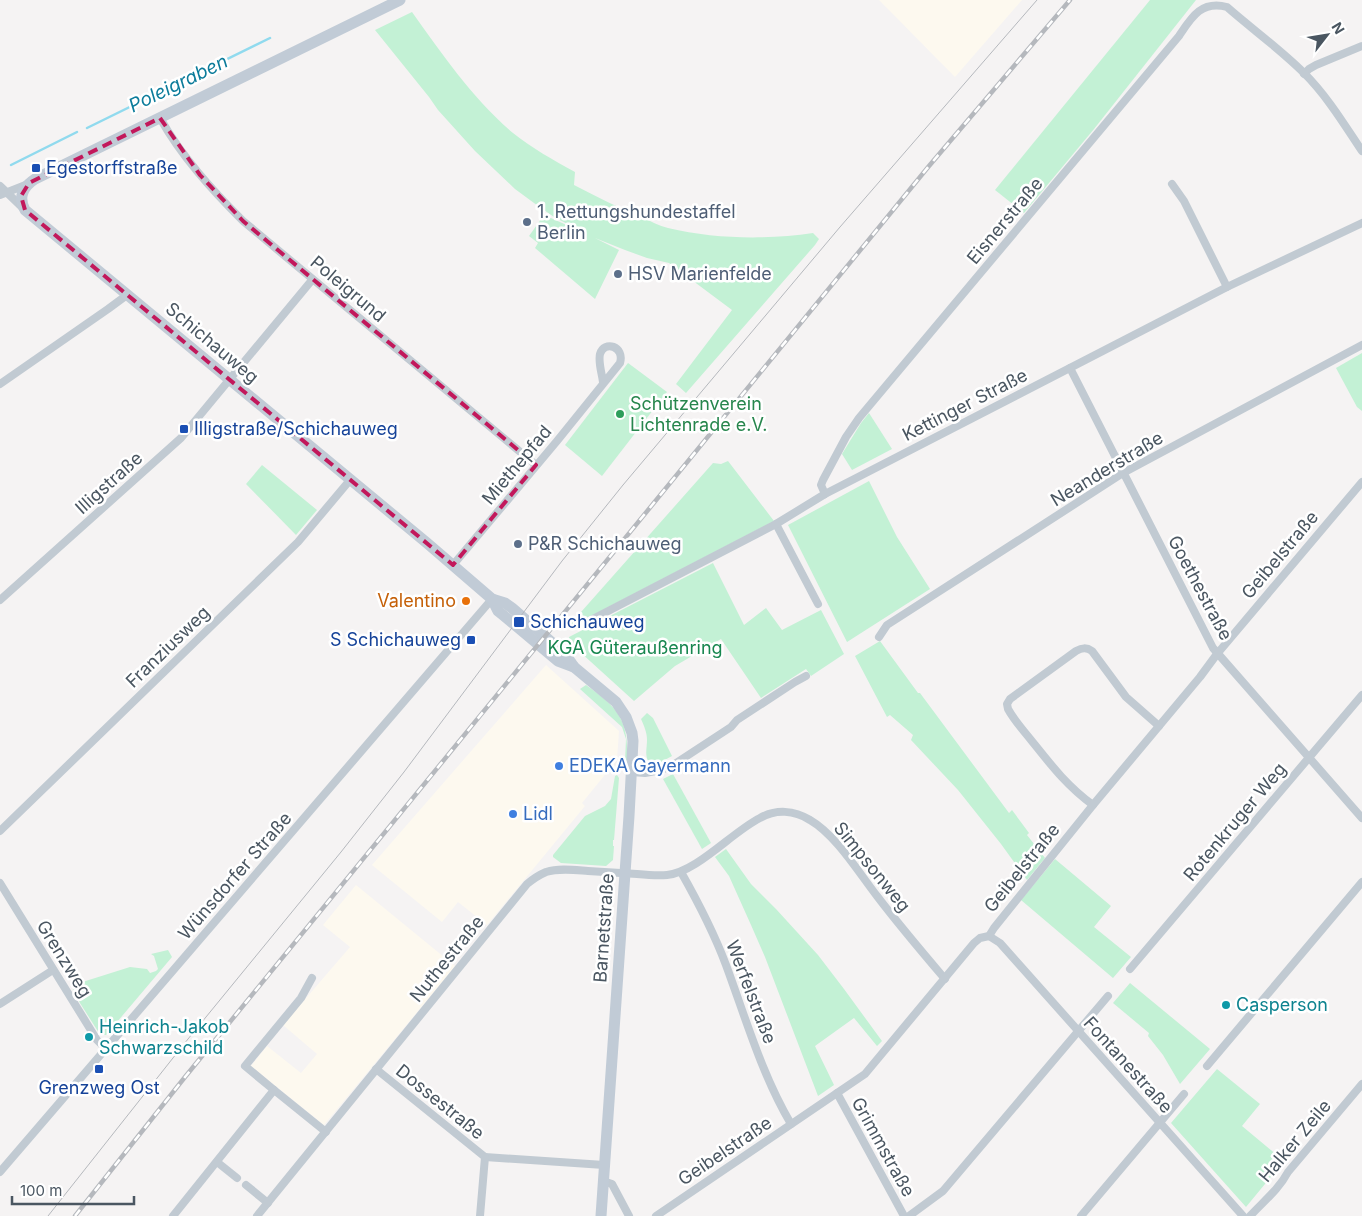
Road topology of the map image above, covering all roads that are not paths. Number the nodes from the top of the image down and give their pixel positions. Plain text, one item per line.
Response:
1 (400, 0) edge
2 (1362, 46) edge
3 (1304, 74) junction
4 (160, 118) junction
5 (1362, 151) edge
6 (1172, 184) dead end
7 (0, 186) edge
8 (26, 187) junction
9 (3, 194) edge
10 (25, 210) junction
11 (1362, 223) edge
12 (312, 280) junction
13 (1228, 287) junction
14 (127, 295) junction
15 (1362, 345) edge
16 (1070, 368) junction
17 (230, 380) junction
18 (603, 382) dead end
19 (0, 384) edge
20 (536, 466) junction
21 (1123, 473) junction
22 (350, 480) junction
23 (1362, 482) edge
24 (825, 494) junction
25 (776, 524) junction
26 (453, 565) junction
27 (492, 599) junction
28 (0, 600) edge
29 (818, 604) dead end
30 (587, 622) dead end
31 (879, 637) dead end
32 (1217, 654) junction
33 (806, 676) dead end
34 (1362, 695) edge
35 (1159, 726) junction
36 (1309, 758) junction
37 (632, 772) junction
38 (1093, 805) junction
39 (1362, 818) edge
40 (0, 831) edge
41 (682, 872) junction
42 (625, 874) junction
43 (1362, 882) edge
44 (0, 883) edge
45 (989, 936) junction
46 (1130, 969) dead end
47 (53, 970) junction
48 (312, 978) dead end
49 (945, 978) junction
50 (1108, 996) dead end
51 (0, 1004) edge
52 (1078, 1031) junction
53 (106, 1049) junction
54 (1206, 1066) dead end
55 (376, 1070) junction
56 (1362, 1084) edge
57 (274, 1090) junction
58 (837, 1093) junction
59 (1184, 1094) dead end
60 (1159, 1123) junction
61 (791, 1124) junction
62 (326, 1132) junction
63 (485, 1157) junction
64 (217, 1162) junction
65 (604, 1165) junction
66 (0, 1172) edge
67 (237, 1178) dead end
68 (603, 1181) junction
69 (246, 1185) dead end
70 (268, 1203) junction
71 (173, 1216) edge
72 (257, 1216) edge
73 (480, 1216) edge
74 (601, 1216) edge
75 (629, 1216) edge
76 (656, 1216) edge
77 (904, 1216) edge
78 (909, 1216) edge
79 (1081, 1216) edge
80 (1242, 1216) edge
81 (1250, 1216) edge

1 - 4 street
2 - 3 street
3 - 5 street, Eisnerstraße
3 - 24 street, Eisnerstraße
4 - 8 street
4 - 12 street, Poleigrund
6 - 13 street
7 - 9 street, Schichauweg
8 - 9 street
8 - 10 street
9 - 10 street, Schichauweg
10 - 14 street, Schichauweg
11 - 13 street, Kettinger Straße
12 - 17 street, Illigstraße
12 - 20 street, Poleigrund
13 - 16 street, Kettinger Straße
14 - 17 street, Schichauweg
14 - 19 street
15 - 21 street, Neanderstraße
16 - 21 street, Goethestraße
16 - 24 street, Kettinger Straße
17 - 22 street, Schichauweg
17 - 28 street, Illigstraße
18 - 20 street, Miethepfad
20 - 26 street, Miethepfad
21 - 31 street, Neanderstraße
21 - 32 street, Goethestraße
22 - 26 street, Schichauweg
22 - 40 street, Franziusweg
23 - 32 street, Geibelstraße
24 - 25 street, Kettinger Straße
25 - 29 street
25 - 30 street, Kettinger Straße
26 - 27 street, Schichauweg
27 - 37 street, Barnetstraße
27 - 53 street, Wünsdorfer Straße
32 - 35 street, Geibelstraße
32 - 36 street, Goethestraße
33 - 37 street
34 - 36 street, Rotenkruger Weg
35 - 38 street, Geibelstraße
35 - 38 street
36 - 39 street, Goethestraße
36 - 46 street, Rotenkruger Weg
37 - 42 street, Barnetstraße
38 - 45 street, Geibelstraße
41 - 42 street, Simpsonweg
41 - 49 street, Simpsonweg
41 - 61 street, Werfelstraße
42 - 55 street, Nuthestraße
42 - 65 street, Barnetstraße
43 - 54 street
44 - 47 street, Grenzweg
45 - 49 street, Geibelstraße
45 - 52 street, Fontanestraße
47 - 51 street
47 - 53 street, Grenzweg
48 - 57 street
49 - 58 street, Geibelstraße
50 - 52 street
52 - 60 street, Fontanestraße
52 - 78 street
53 - 66 street, Wünsdorfer Straße
55 - 62 street, Nuthestraße
55 - 63 street, Dossestraße
56 - 81 street, Halker Zeile
57 - 62 street
57 - 64 street
58 - 61 street, Geibelstraße
58 - 77 street, Grimmstraße
59 - 60 street
60 - 79 street
60 - 80 street, Fontanestraße
61 - 76 street, Geibelstraße
62 - 70 street, Nuthestraße
63 - 65 street, Dossestraße
63 - 73 street
64 - 67 street
64 - 71 street
65 - 68 street, Barnetstraße
68 - 74 street, Barnetstraße
68 - 75 street
69 - 70 street
70 - 72 street, Nuthestraße

